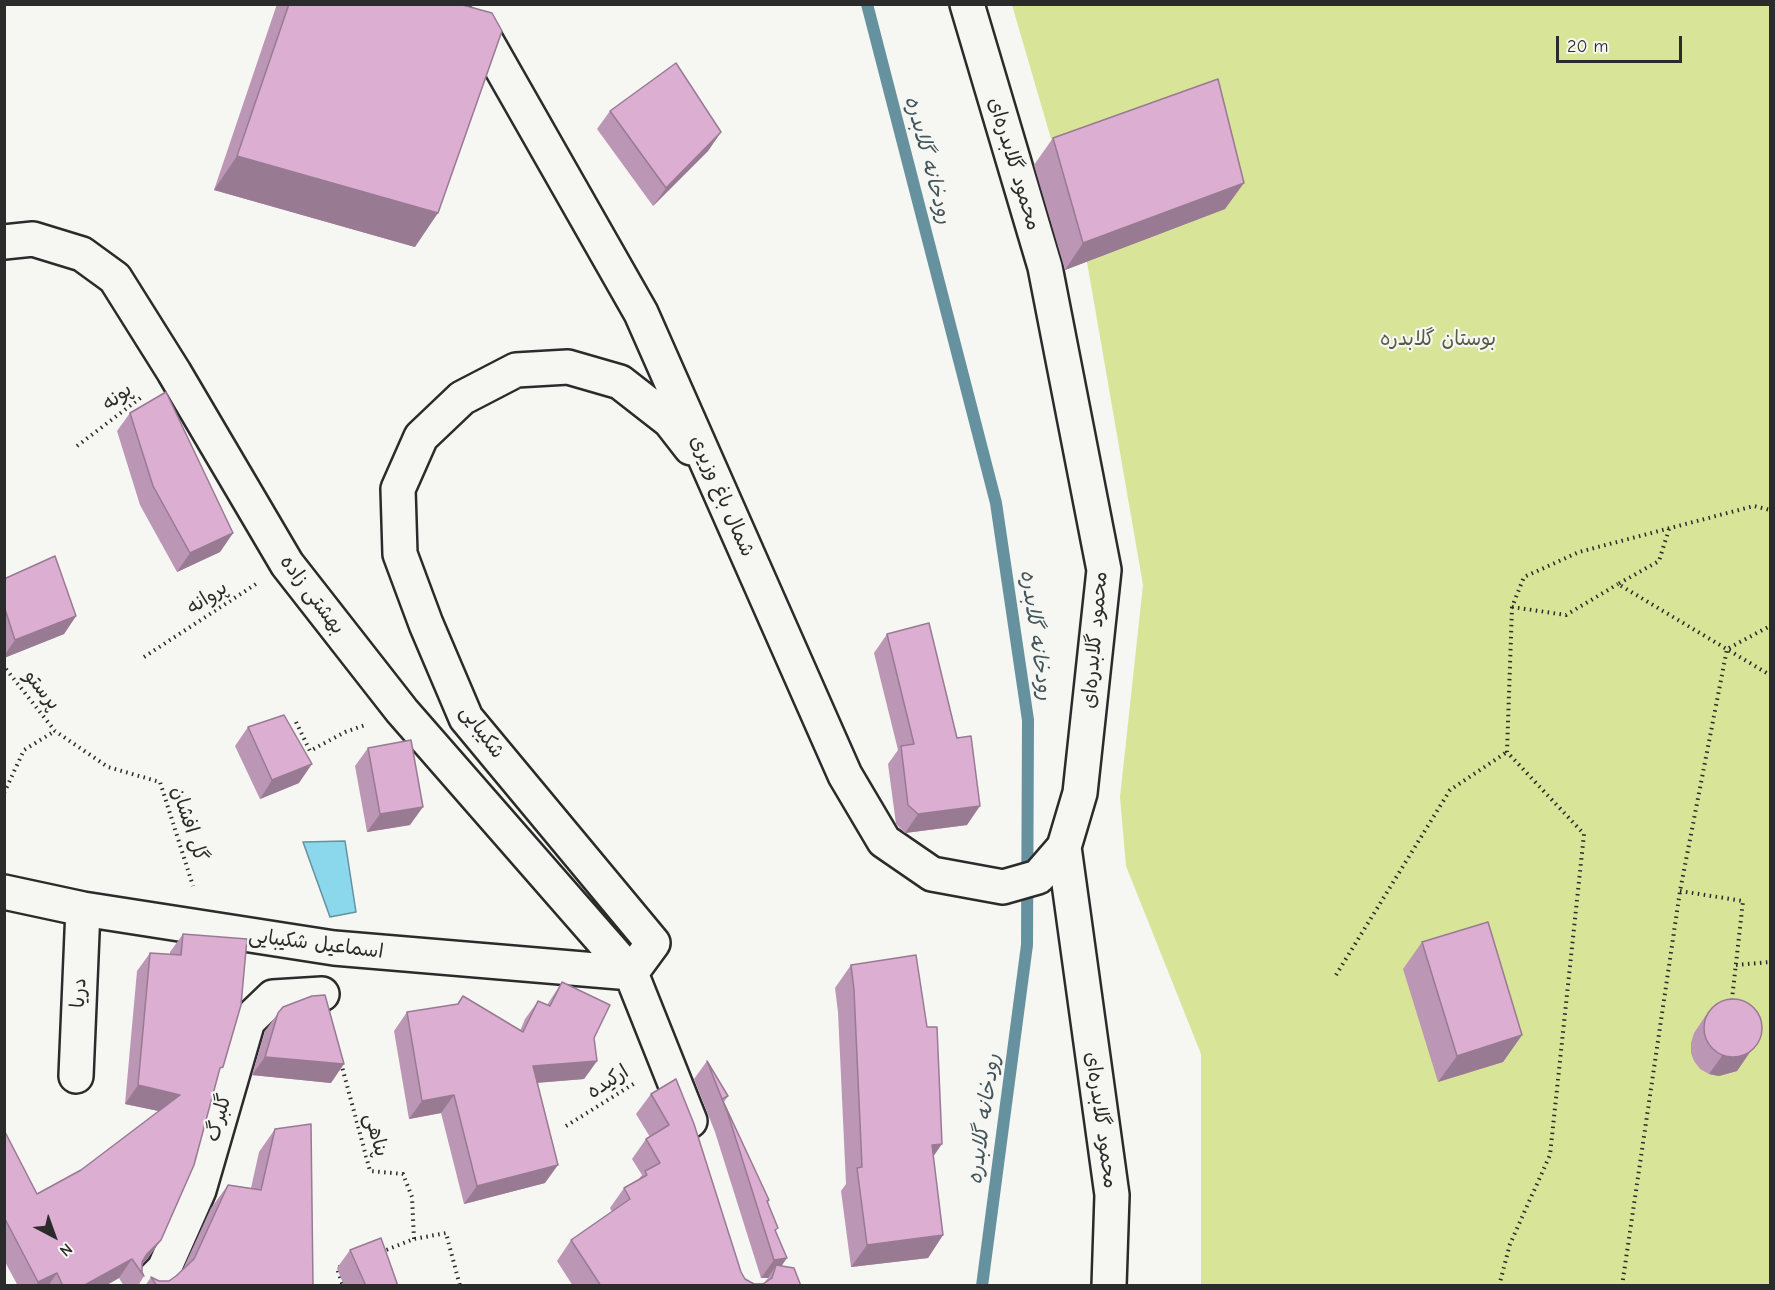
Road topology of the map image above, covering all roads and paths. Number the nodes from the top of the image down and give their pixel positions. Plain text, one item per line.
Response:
1 (423, 4) edge
2 (967, 4) edge
3 (4, 242) edge
4 (174, 372) junction
5 (77, 446) dead end
6 (714, 478) junction
7 (1770, 510) edge
8 (1669, 528) junction
9 (287, 564) junction
10 (1618, 584) junction
11 (1512, 607) junction
12 (1770, 626) edge
13 (1727, 649) junction
14 (144, 657) dead end
15 (6, 669) edge
16 (1770, 675) edge
17 (402, 711) junction
18 (296, 722) dead end
19 (55, 731) junction
20 (1508, 752) junction
21 (4, 793) edge
22 (1064, 847) junction
23 (1680, 891) junction
24 (4, 892) edge
25 (83, 909) junction
26 (207, 930) junction
27 (325, 947) junction
28 (1770, 962) edge
29 (1736, 965) junction
30 (631, 973) junction
31 (1336, 975) dead end
32 (1732, 999) edge
33 (324, 1002) junction
34 (666, 1064) junction
35 (76, 1076) dead end
36 (566, 1126) dead end
37 (700, 1148) edge
38 (414, 1239) junction
39 (377, 1253) edge
40 (347, 1264) dead end
41 (147, 1286) edge
42 (343, 1286) edge
43 (460, 1286) edge
44 (1109, 1286) edge
45 (1498, 1286) edge
46 (1622, 1286) edge

1 - 6 street, شمال باغ وزیری
2 - 22 street, محمود گلابدره‌ای
3 - 4 street, بهشتی زاده
4 - 5 path, پونه
4 - 9 street, بهشتی زاده
6 - 22 street, شمال باغ وزیری
6 - 30 street, شکیبایی
7 - 8 path
8 - 10 path
8 - 11 path
9 - 14 path, پروانه
9 - 17 street, بهشتی زاده
10 - 11 path
10 - 13 path
11 - 20 path
12 - 13 path
13 - 16 path
13 - 23 path
15 - 19 path, پرستو
17 - 18 path
17 - 30 street, بهشتی زاده
19 - 21 path
19 - 26 path, گل افشان
20 - 31 path
20 - 45 path
22 - 44 street, محمود گلابدره‌ای
23 - 29 path
23 - 46 path
24 - 25 street, اسماعیل شکیبایی
25 - 26 street, اسماعیل شکیبایی
25 - 35 street, دریا
26 - 27 street, اسماعیل شکیبایی
27 - 30 street, اسماعیل شکیبایی
27 - 33 street
28 - 29 path
29 - 32 path
30 - 34 street
33 - 38 path, پناهی
33 - 41 street, گلبرگ
34 - 36 path, ارکیده
34 - 37 street
38 - 39 path
38 - 43 path
40 - 42 path

